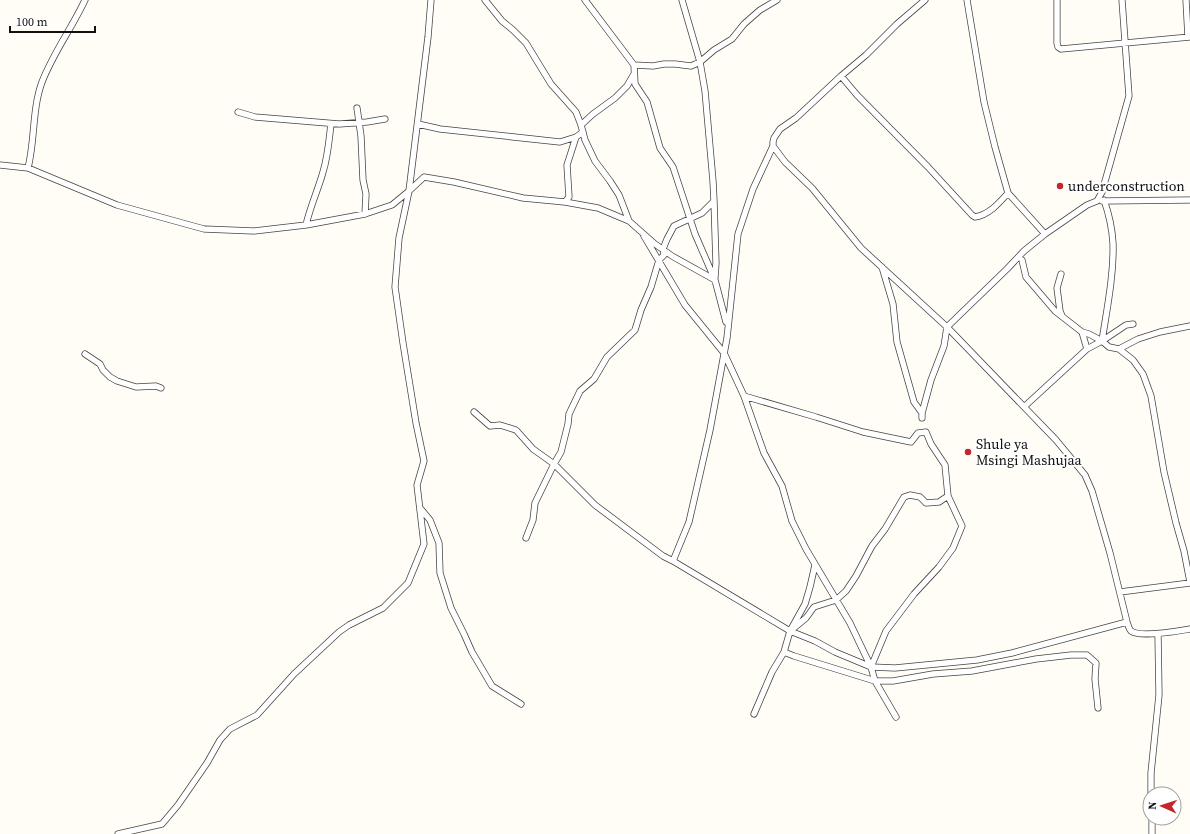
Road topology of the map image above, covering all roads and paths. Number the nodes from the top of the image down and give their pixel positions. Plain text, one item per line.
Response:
1 (85, 0) edge
2 (431, 0) edge
3 (486, 0) edge
4 (682, 0) edge
5 (777, 0) edge
6 (925, 0) edge
7 (967, 0) edge
8 (1057, 0) edge
9 (1122, 0) edge
10 (1186, 0) edge
11 (588, 1) edge
12 (1189, 37) edge
13 (1126, 43) junction
14 (700, 62) junction
15 (634, 64) junction
16 (634, 74) junction
17 (842, 76) junction
18 (357, 108) dead end
19 (238, 112) dead end
20 (385, 119) dead end
21 (359, 123) junction
22 (331, 124) junction
23 (418, 124) junction
24 (581, 125) junction
25 (583, 132) junction
26 (576, 138) junction
27 (773, 146) junction
28 (0, 165) edge
29 (28, 168) junction
30 (409, 191) junction
31 (1008, 193) junction
32 (1104, 200) junction
33 (1190, 200) edge
34 (714, 201) junction
35 (1097, 201) junction
36 (565, 202) junction
37 (365, 214) junction
38 (690, 218) junction
39 (629, 221) junction
40 (306, 225) junction
41 (642, 232) junction
42 (1045, 234) junction
43 (663, 249) junction
44 (659, 260) junction
45 (1022, 260) dead end
46 (882, 267) junction
47 (1061, 274) dead end
48 (715, 280) junction
49 (1062, 316) junction
50 (1133, 324) dead end
51 (727, 326) junction
52 (1190, 326) edge
53 (947, 327) junction
54 (1082, 332) junction
55 (1102, 341) junction
56 (1088, 349) junction
57 (1119, 349) junction
58 (724, 353) junction
59 (85, 354) dead end
60 (161, 388) dead end
61 (744, 396) junction
62 (1025, 406) junction
63 (474, 412) dead end
64 (554, 464) junction
65 (948, 496) junction
66 (419, 508) junction
67 (526, 538) dead end
68 (673, 562) junction
69 (815, 564) junction
70 (1190, 583) edge
71 (1120, 592) junction
72 (836, 600) junction
73 (1127, 622) junction
74 (1190, 629) edge
75 (790, 631) junction
76 (1158, 634) junction
77 (784, 652) junction
78 (870, 667) junction
79 (875, 681) junction
80 (521, 704) dead end
81 (1098, 708) dead end
82 (754, 714) dead end
83 (896, 717) dead end
84 (1151, 786) edge
85 (118, 834) edge

1 - 29 street
2 - 23 street
3 - 24 street
4 - 14 street
5 - 14 street
6 - 17 street
7 - 31 street
8 - 13 street
9 - 13 street
10 - 12 street
11 - 15 street
12 - 13 street
13 - 35 street
14 - 15 street
14 - 34 street
15 - 16 street
16 - 24 street
16 - 38 street
17 - 27 street
17 - 31 street
18 - 21 street
19 - 22 street
20 - 21 street
21 - 22 street
21 - 37 street
22 - 40 street
23 - 26 street
23 - 30 street
24 - 25 street
25 - 26 street
25 - 39 street
26 - 36 street
27 - 46 street
27 - 51 street
28 - 29 street
29 - 40 street
30 - 36 street
30 - 37 street
30 - 66 street
31 - 42 street
32 - 33 street
32 - 35 street
32 - 55 street
34 - 38 street
34 - 48 street
35 - 42 street
36 - 39 street
37 - 40 street
38 - 43 street
38 - 48 street
39 - 41 street
41 - 43 street
41 - 44 street
42 - 53 street
43 - 44 street
43 - 48 street
44 - 58 street
44 - 64 street
45 - 49 street
46 - 53 street
46 - 53 street
47 - 49 street
48 - 51 street
49 - 54 street
50 - 55 street
51 - 58 street
52 - 57 street
53 - 62 street
54 - 55 street
54 - 56 street
55 - 56 street
55 - 57 street
56 - 62 street
57 - 70 street
58 - 61 street
58 - 68 street
59 - 60 street
61 - 65 street
61 - 69 street
62 - 71 street
63 - 64 street
64 - 67 street
64 - 68 street
65 - 72 street
65 - 78 street
66 - 80 street
66 - 85 street
68 - 75 street
69 - 72 street
69 - 75 street
70 - 71 street
71 - 73 street
72 - 75 street
72 - 78 street
73 - 76 street
73 - 78 street
74 - 76 street
75 - 77 street
75 - 78 street
76 - 84 street
77 - 79 street
77 - 82 street
78 - 79 street
79 - 81 street
79 - 83 street

